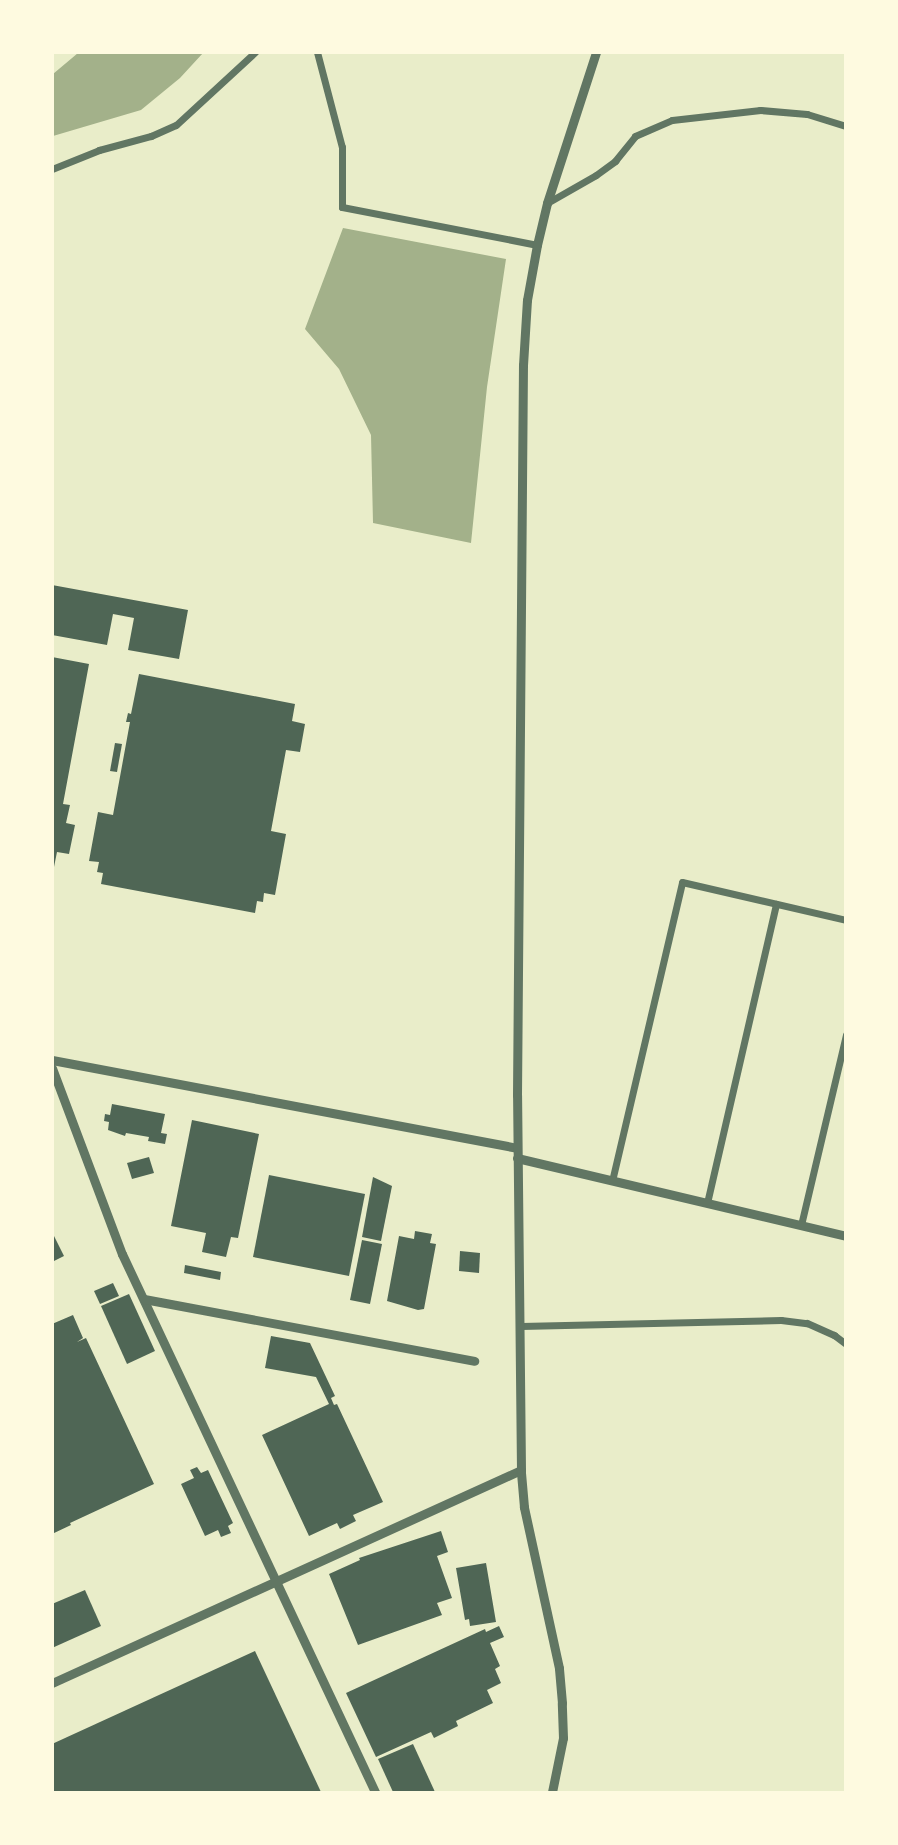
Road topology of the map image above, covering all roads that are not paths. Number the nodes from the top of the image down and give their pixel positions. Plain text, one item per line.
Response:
1 (255, 52) edge
2 (317, 52) edge
3 (596, 52) edge
4 (845, 126) edge
5 (52, 169) edge
6 (547, 203) junction
7 (537, 245) junction
8 (776, 904) junction
9 (845, 920) edge
10 (845, 1034) edge
11 (52, 1060) edge
12 (52, 1068) edge
13 (517, 1153) junction
14 (612, 1181) junction
15 (707, 1203) junction
16 (801, 1225) junction
17 (845, 1236) edge
18 (144, 1299) junction
19 (521, 1326) junction
20 (845, 1344) edge
21 (474, 1361) dead end
22 (521, 1469) junction
23 (276, 1578) junction
24 (52, 1683) edge
25 (375, 1793) edge
26 (552, 1793) edge

1 - 5 street
2 - 7 street
3 - 6 street
4 - 6 street
6 - 7 street
7 - 13 street
8 - 9 street
8 - 14 street
8 - 15 street
10 - 16 street
11 - 13 street
12 - 18 street
13 - 14 street
13 - 19 street
14 - 15 street
15 - 16 street
16 - 17 street
18 - 21 street
18 - 23 street
19 - 20 street
19 - 22 street
22 - 23 street
22 - 26 street
23 - 24 street
23 - 25 street

